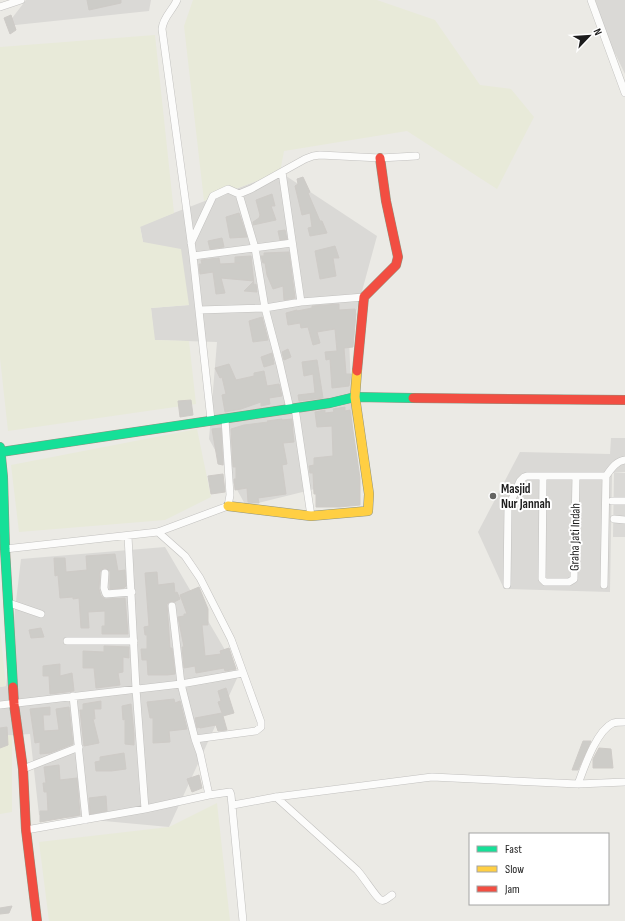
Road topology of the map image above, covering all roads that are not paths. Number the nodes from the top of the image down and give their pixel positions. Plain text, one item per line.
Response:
1 (21, 0) edge
2 (177, 0) edge
3 (591, 0) edge
4 (0, 7) edge
5 (625, 93) edge
6 (416, 156) dead end
7 (380, 158) junction
8 (282, 172) junction
9 (239, 194) junction
10 (191, 243) junction
11 (292, 243) junction
12 (255, 248) junction
13 (193, 256) junction
14 (364, 297) junction
15 (300, 302) junction
16 (265, 308) junction
17 (199, 310) junction
18 (355, 397) junction
19 (625, 400) edge
20 (292, 409) junction
21 (225, 419) junction
22 (210, 420) junction
23 (0, 450) edge
24 (625, 460) edge
25 (543, 476) junction
26 (576, 476) junction
27 (606, 476) junction
28 (612, 500) dead end
29 (625, 501) edge
30 (228, 506) junction
31 (312, 516) junction
32 (614, 519) dead end
33 (625, 520) edge
34 (158, 532) junction
35 (128, 536) junction
36 (5, 549) junction
37 (105, 573) dead end
38 (507, 584) dead end
39 (604, 585) dead end
40 (132, 592) junction
41 (9, 603) junction
42 (172, 606) dead end
43 (41, 614) dead end
44 (67, 641) dead end
45 (134, 641) junction
46 (243, 673) junction
47 (181, 684) junction
48 (136, 689) junction
49 (73, 696) junction
50 (14, 704) junction
51 (0, 705) edge
52 (625, 722) edge
53 (195, 738) junction
54 (79, 747) junction
55 (23, 769) junction
56 (625, 782) edge
57 (578, 784) junction
58 (209, 795) junction
59 (276, 797) junction
60 (232, 805) junction
61 (145, 809) junction
62 (86, 820) junction
63 (26, 830) junction
64 (392, 895) dead end
65 (37, 921) edge
66 (243, 921) edge

1 - 4 street
2 - 10 street
3 - 5 street
6 - 7 street
7 - 8 street
7 - 14 street
8 - 9 street
8 - 11 street
9 - 10 street
9 - 12 street
10 - 13 street
11 - 12 street
11 - 15 street
12 - 13 street
12 - 16 street
13 - 17 street
14 - 15 street
14 - 18 street
15 - 16 street
16 - 17 street
16 - 20 street
17 - 22 street
18 - 19 street
18 - 20 street
18 - 31 street
20 - 21 street
20 - 31 street
21 - 22 street
21 - 30 street
22 - 23 street
23 - 36 street
24 - 27 street
25 - 26 street
25 - 26 street, Graha Jati Indah
25 - 38 street
26 - 27 street
27 - 39 street
28 - 29 street
30 - 31 street
30 - 34 street
32 - 33 street
34 - 35 street
34 - 46 street
35 - 36 street
35 - 40 street
36 - 41 street
37 - 40 street
40 - 45 street
41 - 43 street
41 - 50 street
42 - 47 street
44 - 45 street
45 - 48 street
46 - 47 street
46 - 53 street
47 - 48 street
47 - 53 street
48 - 49 street
48 - 61 street
49 - 50 street
49 - 54 street
50 - 51 street
50 - 55 street
52 - 57 street
53 - 58 street
54 - 55 street
54 - 62 street
55 - 63 street
56 - 57 street
57 - 59 street
58 - 60 street
58 - 61 street
59 - 60 street
59 - 64 street
60 - 66 street
61 - 62 street
62 - 63 street
63 - 65 street

